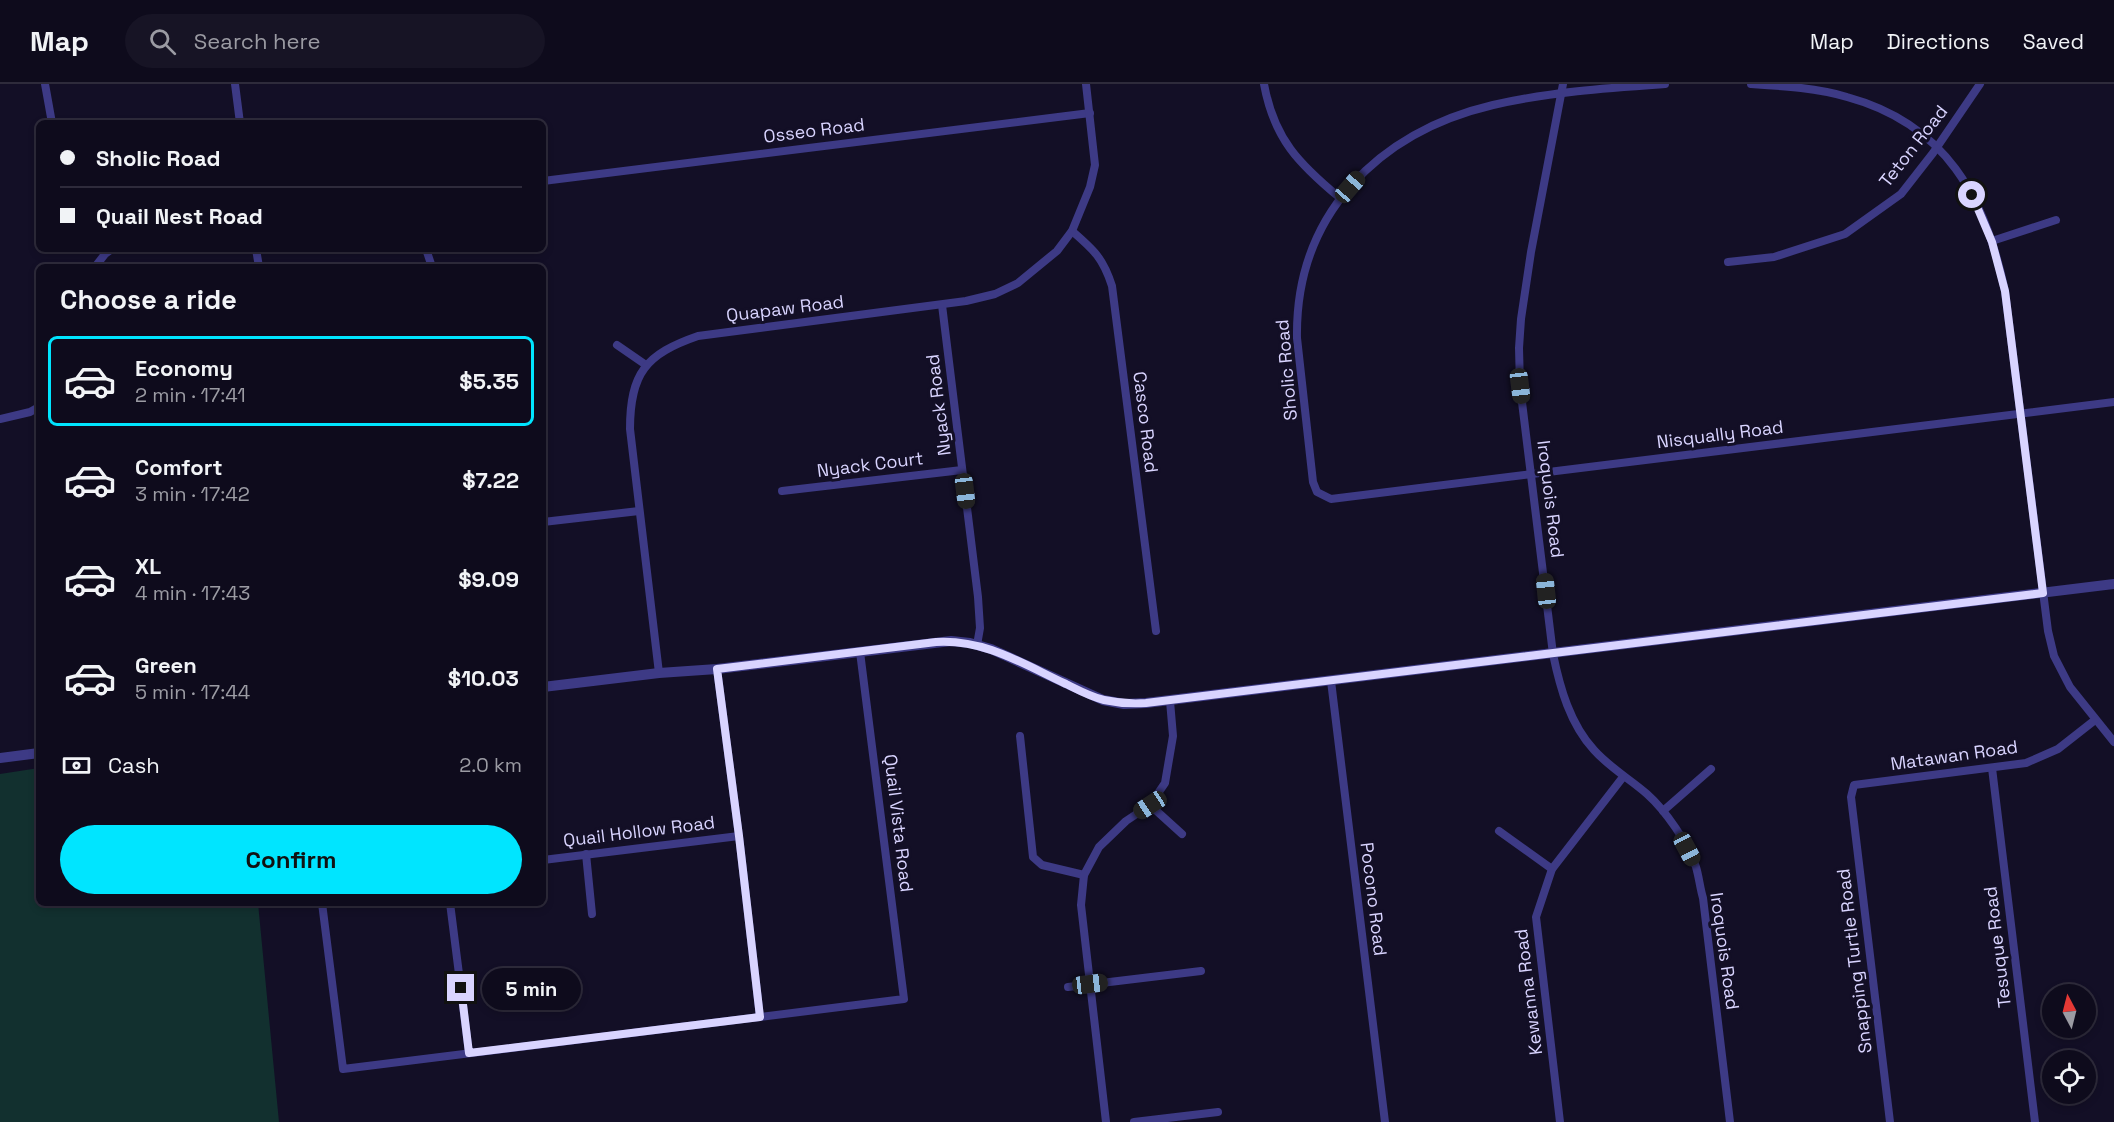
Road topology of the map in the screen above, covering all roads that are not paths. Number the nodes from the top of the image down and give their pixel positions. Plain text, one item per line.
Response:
1 (45, 84) edge
2 (235, 84) edge
3 (1086, 84) edge
4 (1264, 84) edge
5 (1563, 84) edge
6 (1665, 84) edge
7 (1751, 84) edge
8 (1980, 84) edge
9 (1562, 94) junction
10 (1090, 113) junction
11 (51, 120) edge
12 (240, 120) edge
13 (1938, 146) junction
14 (546, 181) edge
15 (1340, 198) junction
16 (2056, 220) dead end
17 (1072, 231) junction
18 (1992, 242) junction
19 (1728, 262) dead end
20 (942, 304) junction
21 (617, 345) dead end
22 (646, 365) junction
23 (2114, 402) edge
24 (36, 409) edge
25 (2021, 414) junction
26 (0, 419) edge
27 (962, 470) junction
28 (1531, 474) junction
29 (782, 491) dead end
30 (1331, 499) joint
31 (639, 511) junction
32 (546, 522) edge
33 (2114, 584) edge
34 (2043, 593) junction
35 (1156, 631) dead end
36 (977, 645) junction
37 (860, 652) junction
38 (1553, 654) junction
39 (717, 669) junction
40 (659, 673) junction
41 (1330, 681) junction
42 (546, 687) edge
43 (1170, 701) junction
44 (2095, 720) junction
45 (1020, 736) dead end
46 (2114, 742) edge
47 (36, 753) edge
48 (0, 758) edge
49 (1992, 768) junction
50 (1711, 769) dead end
51 (1623, 777) junction
52 (1851, 797) joint
53 (1150, 805) junction
54 (1663, 811) junction
55 (1498, 831) dead end
56 (1182, 834) dead end
57 (739, 836) junction
58 (586, 854) junction
59 (546, 860) edge
60 (1552, 868) junction
61 (1084, 875) junction
62 (322, 906) edge
63 (450, 906) edge
64 (592, 914) dead end
65 (1201, 971) dead end
66 (1090, 984) junction
67 (1068, 987) dead end
68 (760, 1017) junction
69 (469, 1053) junction
70 (1218, 1112) dead end
71 (1106, 1122) edge
72 (1134, 1122) edge
73 (1385, 1122) edge
74 (1560, 1122) edge
75 (1730, 1122) edge
76 (1890, 1122) edge
77 (2035, 1122) edge

1 - 11 street
2 - 12 street
3 - 10 street, Quapaw Road
4 - 15 street
5 - 9 street, Iroquois Road
6 - 9 street, Sholic Road
7 - 13 street
8 - 13 street, Teton Road
9 - 15 street, Sholic Road
9 - 28 street, Iroquois Road
10 - 14 street, Osseo Road
10 - 17 street, Quapaw Road
13 - 18 street
13 - 19 street, Teton Road
15 - 30 street, Sholic Road
16 - 18 street
17 - 20 street, Quapaw Road
17 - 35 street, Casco Road
18 - 25 street
20 - 22 street, Quapaw Road
20 - 27 street, Nyack Road
21 - 22 street
22 - 31 street
23 - 25 street, Nisqually Road
24 - 26 street
25 - 28 street, Nisqually Road
25 - 34 street
27 - 29 street, Nyack Court
27 - 36 street, Nyack Road
28 - 30 street, Nisqually Road
28 - 38 street, Iroquois Road
31 - 32 street
31 - 40 street
33 - 34 street
34 - 38 street
34 - 44 street
36 - 37 street
36 - 43 street
37 - 39 street
37 - 68 street, Quail Vista Road
38 - 41 street
38 - 51 street, Iroquois Road
39 - 40 street
39 - 57 street
40 - 42 street
41 - 43 street
41 - 73 street, Pocono Road
43 - 53 street
44 - 46 street
44 - 49 street, Matawan Road
45 - 61 street
47 - 48 street
49 - 52 street, Matawan Road
49 - 77 street, Tesuque Road
50 - 54 street
51 - 54 street, Iroquois Road
51 - 60 street, Kewanna Road
52 - 76 street, Snapping Turtle Road
53 - 56 street
53 - 61 street
54 - 75 street, Iroquois Road
55 - 60 street
57 - 58 street, Quail Hollow Road
57 - 68 street
58 - 59 street, Quail Hollow Road
58 - 64 street
60 - 74 street, Kewanna Road
61 - 66 street
62 - 69 street
63 - 69 street
65 - 66 street
66 - 67 street
66 - 71 street
68 - 69 street
70 - 72 street

